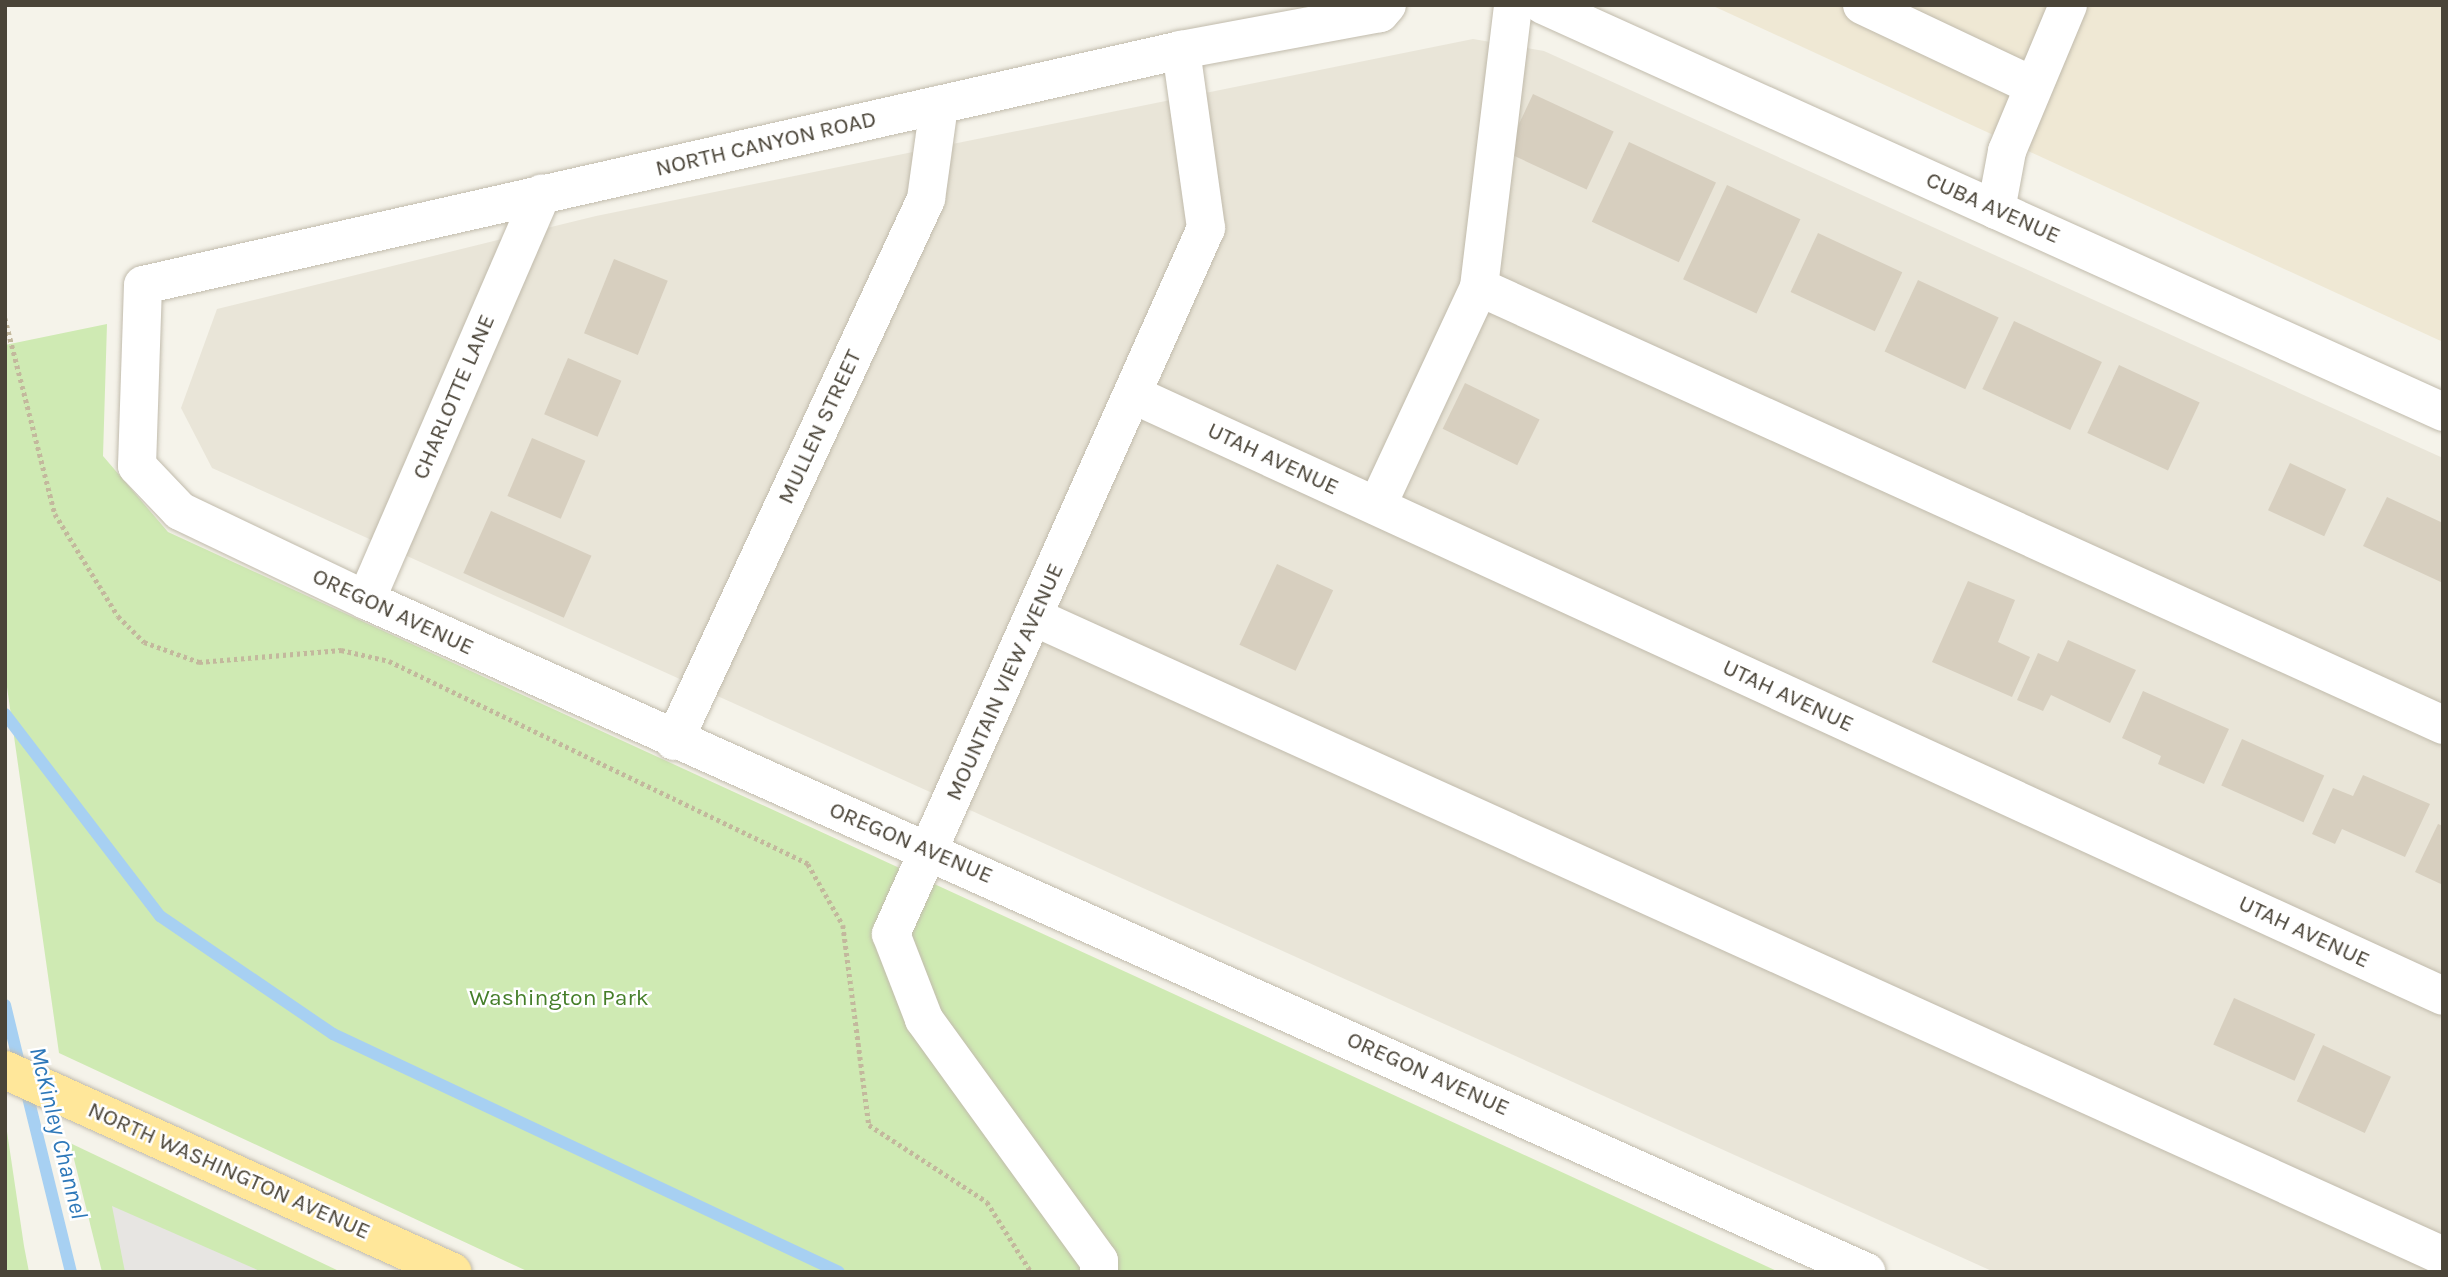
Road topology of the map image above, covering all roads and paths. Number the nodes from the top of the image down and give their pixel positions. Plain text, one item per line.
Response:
1 (1387, 5) edge
2 (1513, 5) edge
3 (1544, 5) edge
4 (1862, 5) edge
5 (2068, 5) edge
6 (1181, 50) junction
7 (2031, 85) junction
8 (939, 105) junction
9 (542, 194) junction
10 (1996, 210) junction
11 (143, 285) joint
12 (1479, 287) junction
13 (5, 318) edge
14 (1134, 395) junction
15 (2443, 412) edge
16 (1377, 506) junction
17 (366, 600) junction
18 (1034, 617) junction
19 (2443, 725) edge
20 (674, 741) junction
21 (929, 849) junction
22 (2443, 996) edge
23 (5, 1070) edge
24 (2443, 1256) edge
25 (453, 1272) edge
26 (1031, 1272) edge
27 (1099, 1272) edge
28 (1866, 1272) edge

1 - 6 street, NORTH CANYON ROAD
2 - 12 street
3 - 10 street, CUBA AVENUE
4 - 7 street
5 - 7 street
6 - 8 street, NORTH CANYON ROAD
6 - 14 street, MOUNTAIN VIEW AVENUE
7 - 10 street
8 - 9 street, NORTH CANYON ROAD
8 - 20 street, MULLEN STREET
9 - 11 street, NORTH CANYON ROAD
9 - 17 street, CHARLOTTE LANE
10 - 15 street, CUBA AVENUE
11 - 17 street, OREGON AVENUE
12 - 16 street
12 - 19 street
13 - 26 path
14 - 16 street, UTAH AVENUE
14 - 18 street, MOUNTAIN VIEW AVENUE
16 - 22 street, UTAH AVENUE
17 - 20 street, OREGON AVENUE
18 - 21 street, MOUNTAIN VIEW AVENUE
18 - 24 street
20 - 21 street, OREGON AVENUE
21 - 27 street, MOUNTAIN VIEW AVENUE
21 - 28 street, OREGON AVENUE
23 - 25 main road, NORTH WASHINGTON AVENUE

